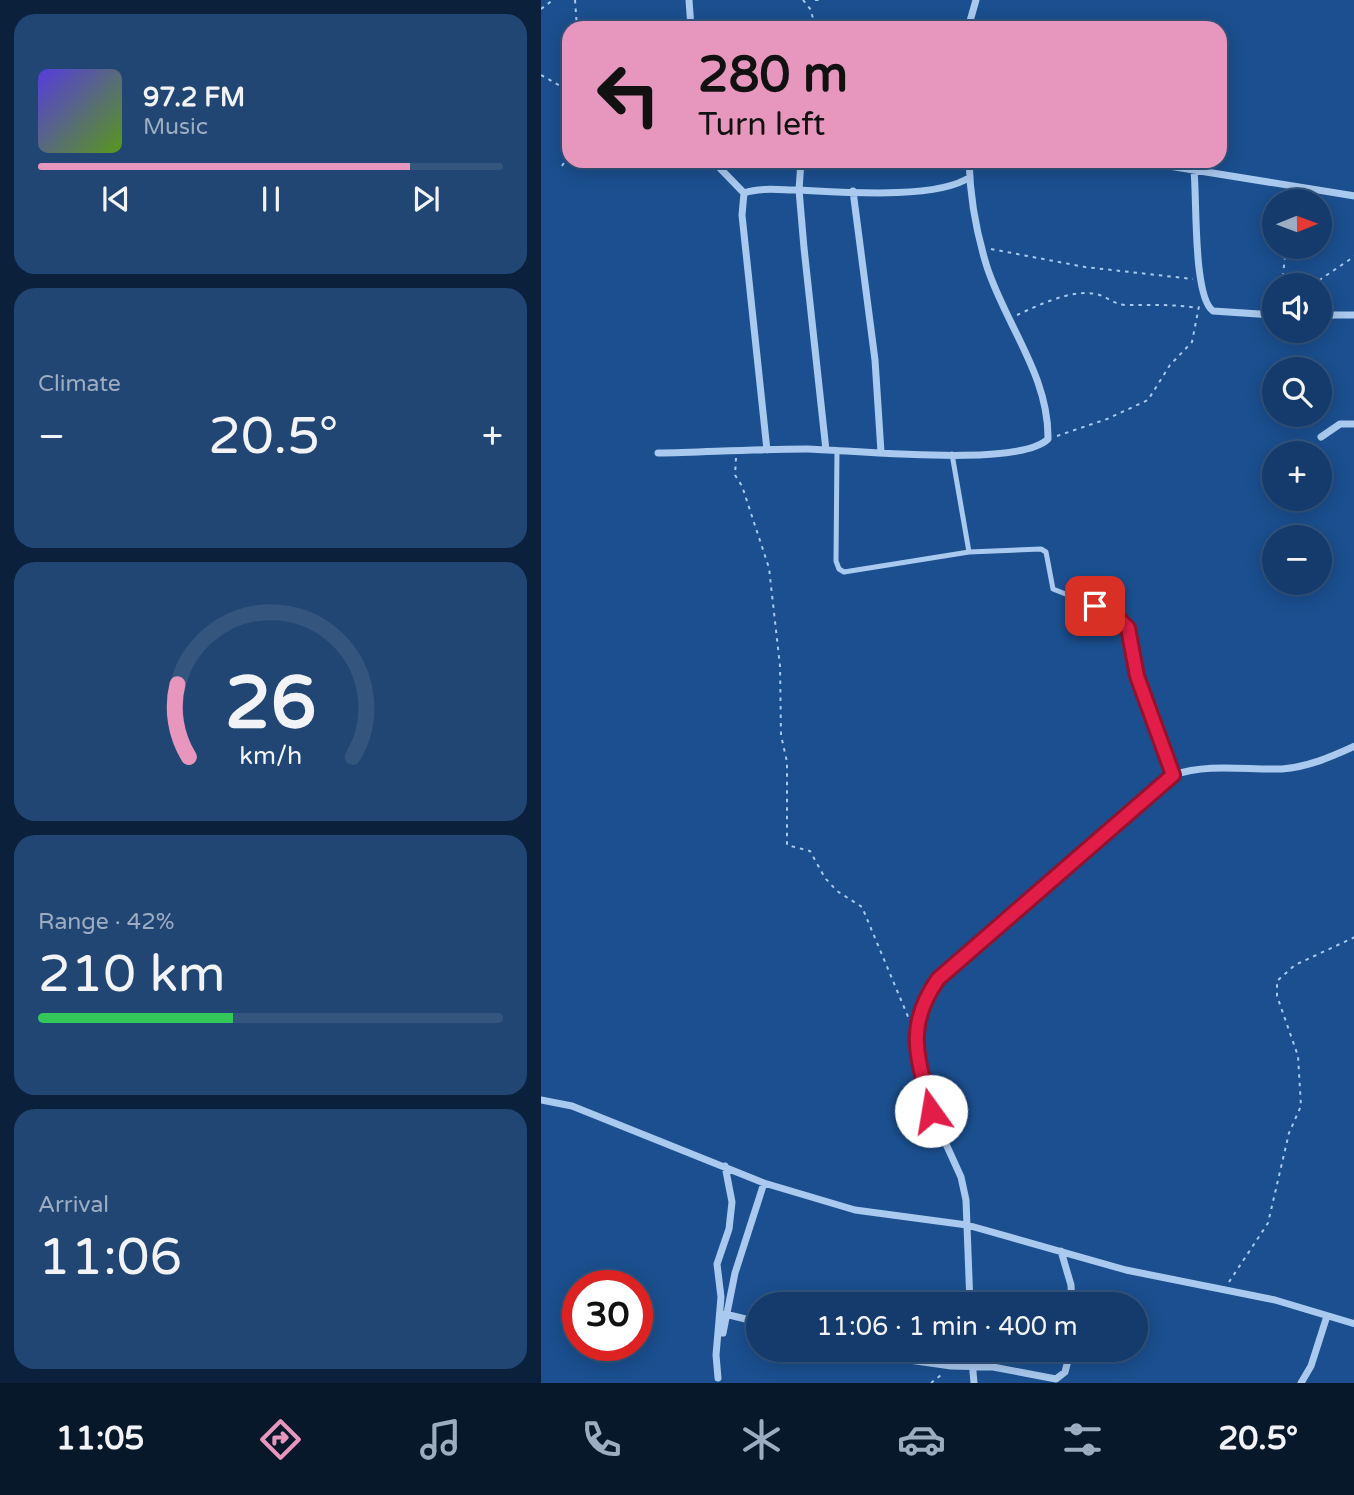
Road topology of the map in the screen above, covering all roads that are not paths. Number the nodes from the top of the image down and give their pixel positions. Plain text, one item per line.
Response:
1 (689, 0) edge
2 (976, 0) edge
3 (690, 21) edge
4 (970, 21) edge
5 (720, 168) edge
6 (801, 168) edge
7 (969, 168) edge
8 (1177, 168) edge
9 (1194, 171) junction
10 (970, 177) junction
11 (799, 190) junction
12 (853, 191) junction
13 (744, 193) junction
14 (1354, 196) edge
15 (1262, 314) edge
16 (1332, 315) edge
17 (1354, 315) edge
18 (1354, 424) edge
19 (1320, 437) dead end
20 (767, 450) junction
21 (826, 450) junction
22 (837, 450) junction
23 (881, 452) junction
24 (658, 453) dead end
25 (952, 454) junction
26 (969, 552) junction
27 (1354, 746) edge
28 (1173, 775) junction
29 (541, 1100) edge
30 (725, 1166) junction
31 (764, 1183) junction
32 (967, 1225) junction
33 (1061, 1251) junction
34 (970, 1292) edge
35 (1071, 1292) edge
36 (725, 1314) junction
37 (1327, 1316) junction
38 (746, 1319) edge
39 (1354, 1324) edge
40 (932, 1362) edge
41 (970, 1362) edge
42 (1068, 1362) edge
43 (970, 1367) junction
44 (718, 1380) edge
45 (974, 1383) edge
46 (1301, 1383) edge

1 - 3 street
2 - 4 street
5 - 13 street
6 - 11 street
7 - 10 street
8 - 9 street
9 - 14 street
9 - 15 street
10 - 12 street
10 - 25 street
11 - 12 street
11 - 13 street
11 - 21 street
12 - 23 street
13 - 20 street
16 - 17 street
18 - 19 street
20 - 21 street
20 - 24 street
21 - 22 street
22 - 23 street
22 - 26 lane
23 - 25 street
25 - 26 lane
26 - 28 lane
27 - 28 street
28 - 32 street
29 - 30 street
30 - 31 street
30 - 44 street
31 - 32 street
31 - 36 street
32 - 33 street
32 - 34 street
33 - 35 street
33 - 37 street
36 - 38 street
36 - 44 street
37 - 39 street
37 - 46 street
40 - 43 street
41 - 43 street
42 - 43 street
43 - 45 street

